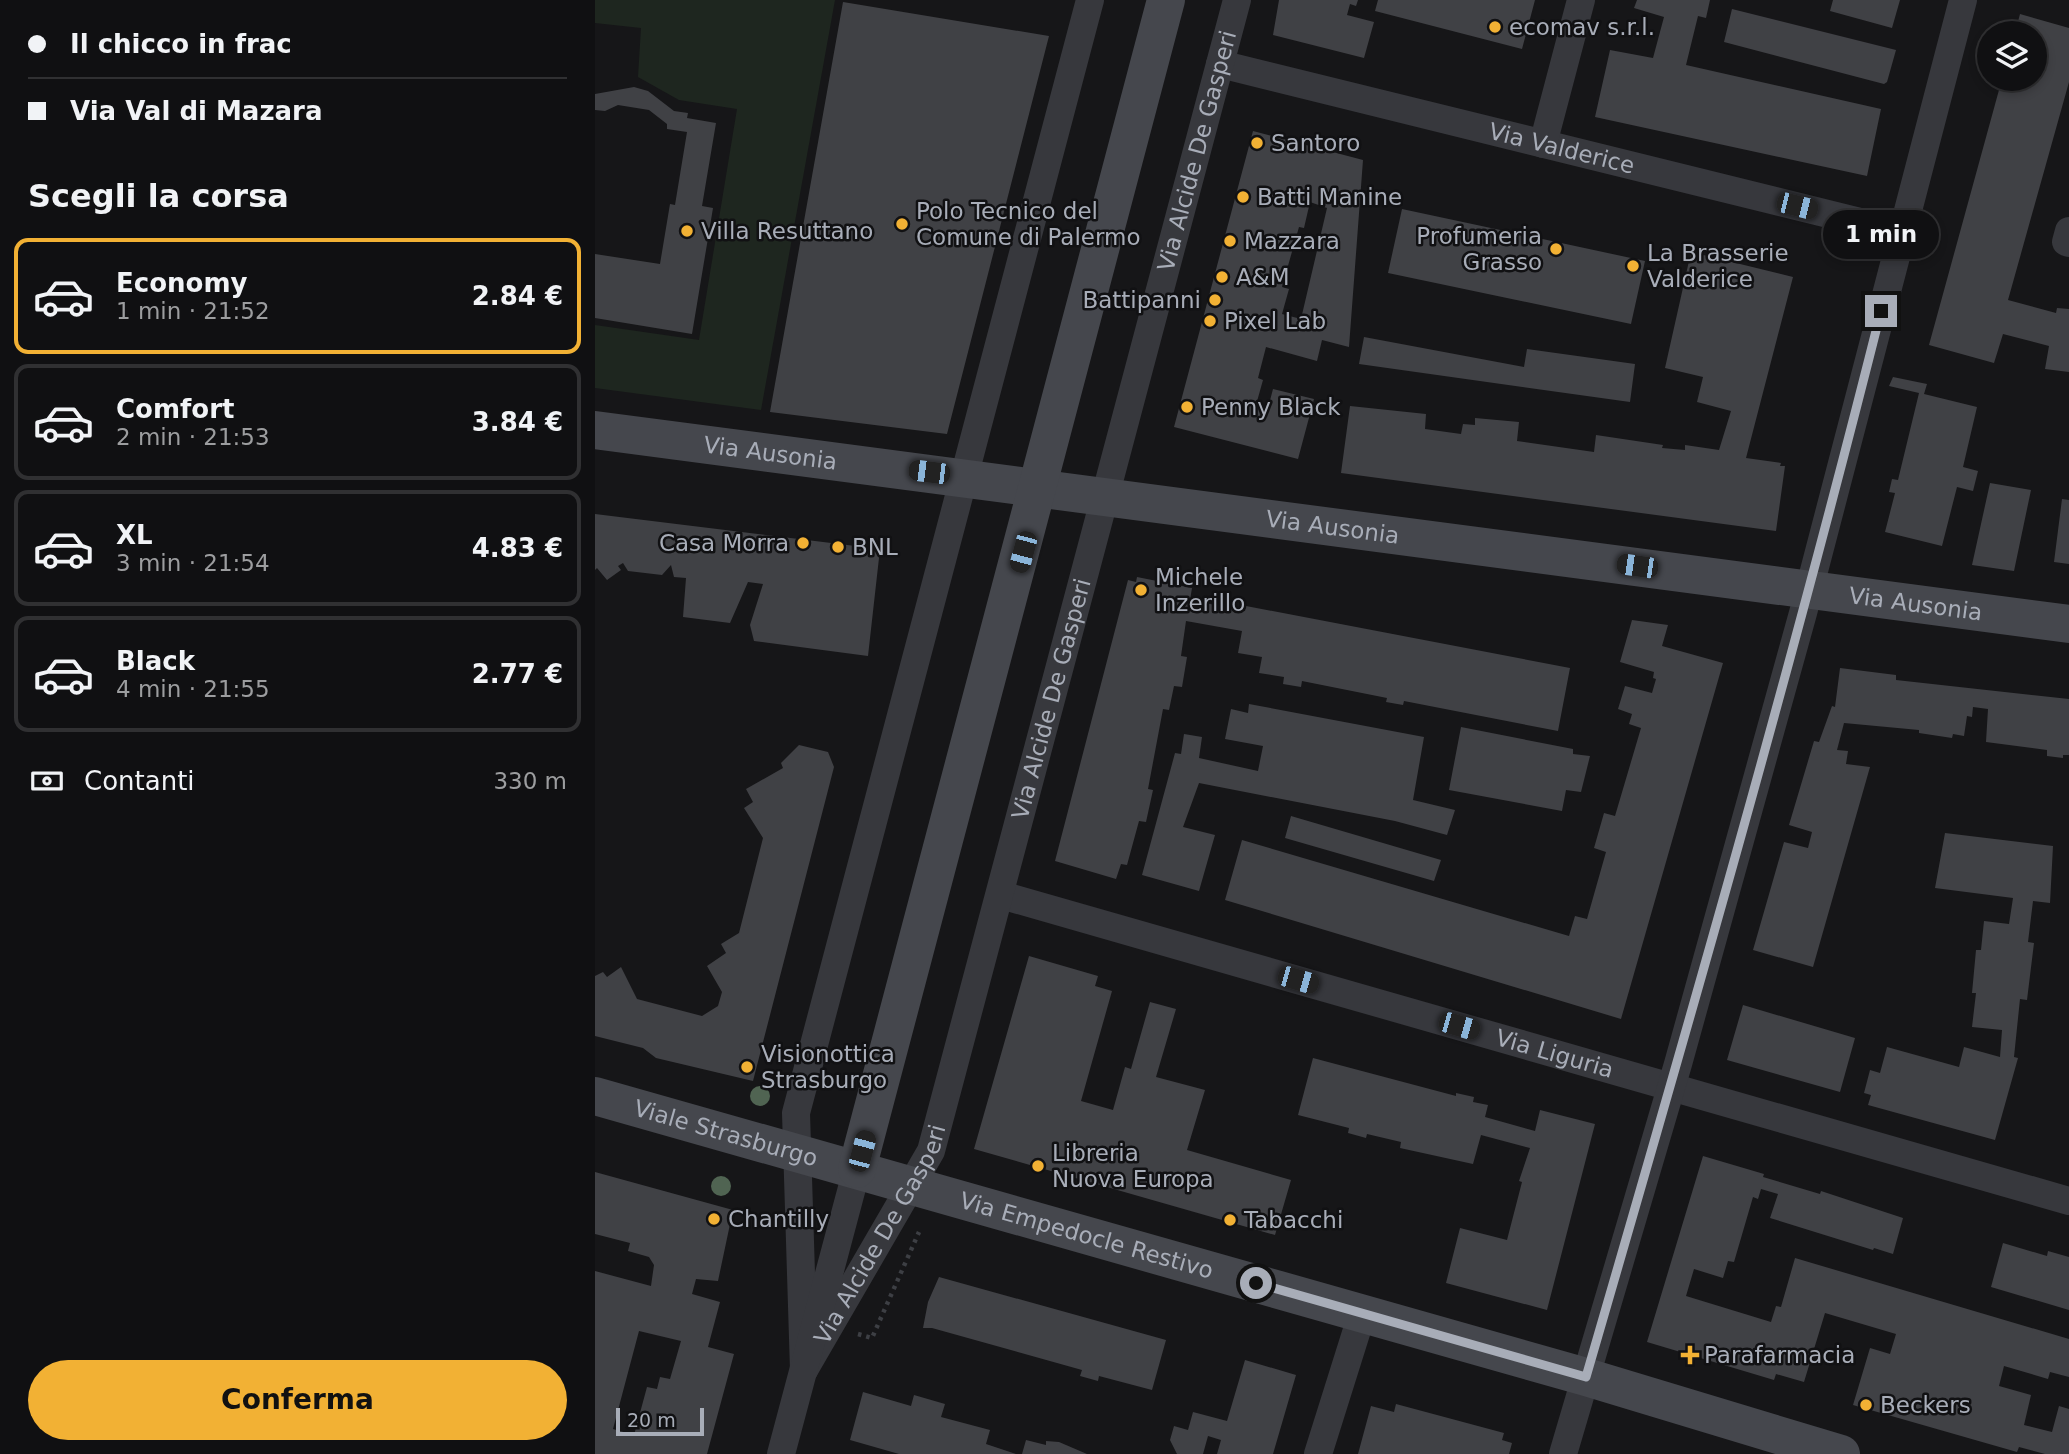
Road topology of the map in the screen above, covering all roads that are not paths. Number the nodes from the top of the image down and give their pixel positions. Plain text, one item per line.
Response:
1 (1090, 0) edge
2 (1166, 0) edge
3 (1237, 0) edge
4 (1581, 0) edge
5 (1963, 0) edge
6 (1220, 64) junction
7 (1543, 144) junction
8 (2069, 231) edge
9 (1901, 232) junction
10 (2069, 243) edge
11 (595, 430) edge
12 (966, 477) junction
13 (1039, 487) junction
14 (1107, 496) junction
15 (1809, 589) junction
16 (2069, 624) edge
17 (1001, 895) junction
18 (1671, 1086) junction
19 (595, 1096) edge
20 (795, 1152) junction
21 (857, 1169) junction
22 (913, 1185) junction
23 (2069, 1201) edge
24 (1362, 1314) junction
25 (804, 1370) junction
26 (1586, 1377) junction
27 (790, 1452) edge
28 (1318, 1454) edge
29 (1563, 1454) edge
30 (1842, 1454) edge

1 - 12 street, Via Alcide De Gasperi
2 - 13 street, Via Alcide De Gasperi
3 - 6 street, Via Alcide De Gasperi
4 - 7 street
5 - 9 street
6 - 7 street, Via Valderice
6 - 14 street, Via Alcide De Gasperi
7 - 9 street, Via Valderice
8 - 10 street
9 - 15 street
11 - 12 street, Via Ausonia
12 - 13 street, Via Ausonia
12 - 20 street, Via Alcide De Gasperi
13 - 14 street, Via Ausonia
13 - 21 street, Via Alcide De Gasperi
14 - 15 street, Via Ausonia
14 - 17 street, Via Alcide De Gasperi
15 - 16 street, Via Ausonia
15 - 18 street
17 - 18 street, Via Liguria
17 - 22 street, Via Alcide De Gasperi
18 - 23 street, Via Liguria
18 - 26 street
19 - 20 street, Viale Strasburgo
20 - 21 street, Viale Strasburgo
20 - 25 street, Via Alcide De Gasperi
21 - 22 street, Via Empedocle Restivo
21 - 25 street, Via Alcide De Gasperi
22 - 24 street, Via Empedocle Restivo
22 - 25 street, Via Alcide De Gasperi
24 - 26 street, Via Empedocle Restivo
24 - 28 street
25 - 27 street, Via Alcide De Gasperi
26 - 29 street
26 - 30 street, Via Empedocle Restivo

